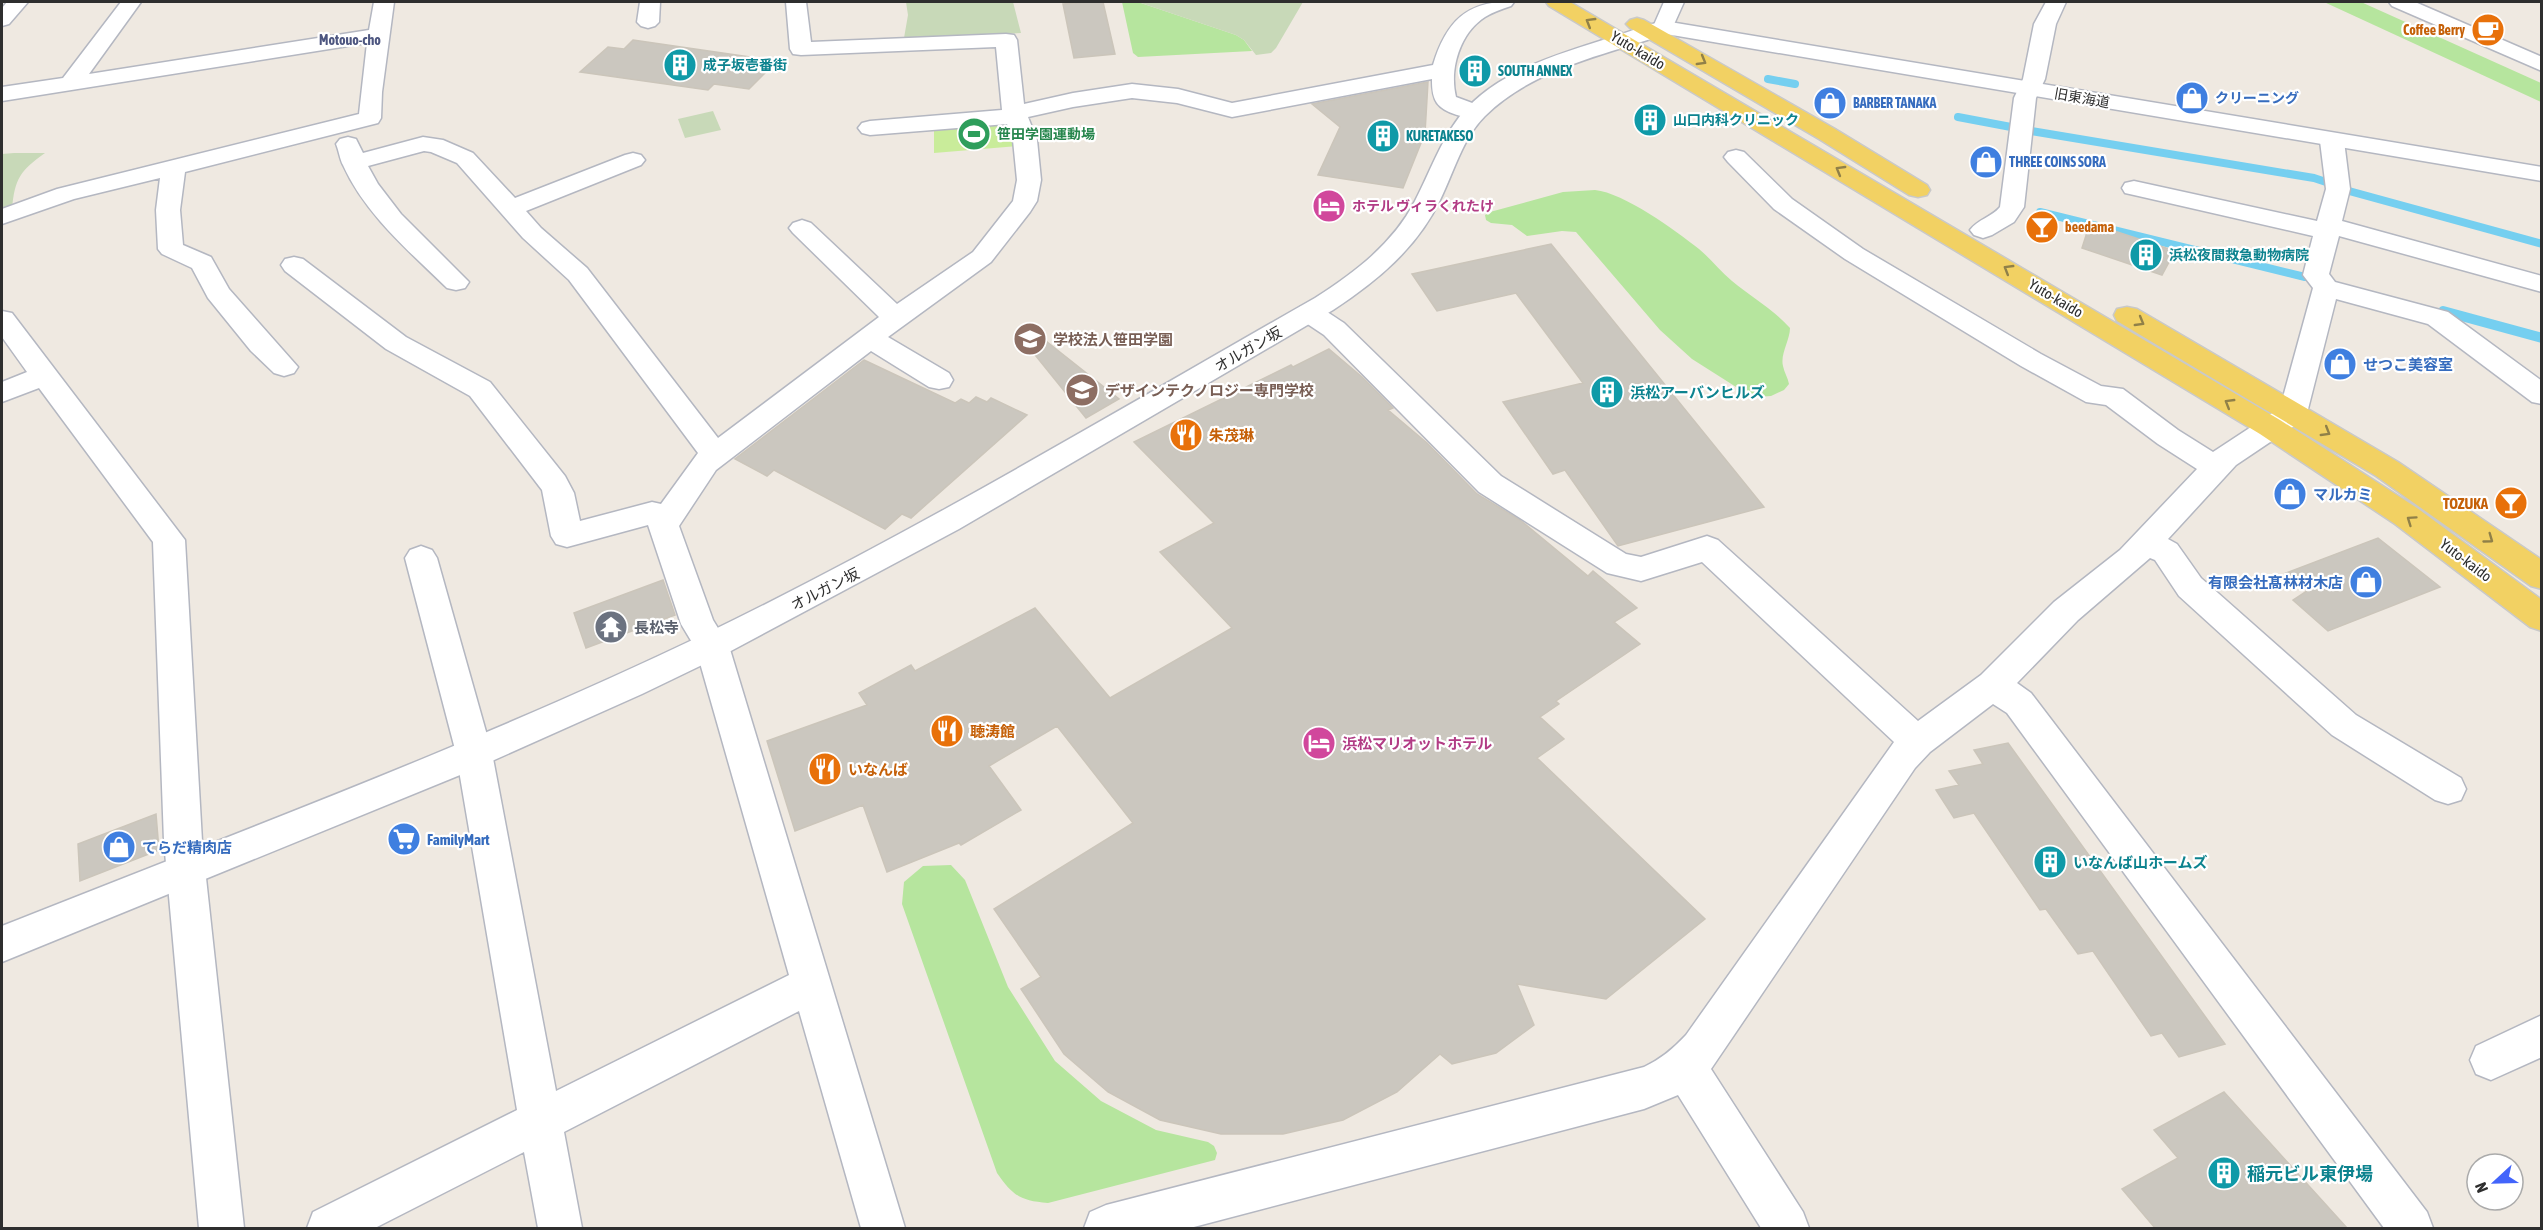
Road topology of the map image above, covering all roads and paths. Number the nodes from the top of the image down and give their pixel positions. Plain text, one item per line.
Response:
1 (18, 2) edge
2 (131, 2) edge
3 (384, 2) edge
4 (796, 2) edge
5 (1504, 2) edge
6 (1556, 2) edge
7 (1674, 2) edge
8 (2056, 2) edge
9 (2399, 2) edge
10 (1618, 12) dead end
11 (2, 20) edge
12 (1658, 30) junction
13 (379, 35) junction
14 (1625, 42) junction
15 (2541, 65) edge
16 (1444, 72) junction
17 (70, 84) junction
18 (2028, 89) junction
19 (2, 94) edge
20 (1475, 112) junction
21 (1016, 115) junction
22 (343, 127) junction
23 (870, 128) dead end
24 (2332, 141) junction
25 (1736, 157) dead end
26 (633, 160) dead end
27 (353, 163) junction
28 (173, 168) junction
29 (2541, 174) edge
30 (2134, 188) dead end
31 (510, 208) junction
32 (2, 217) edge
33 (802, 228) dead end
34 (2328, 228) junction
35 (1983, 230) junction
36 (294, 266) dead end
37 (456, 282) dead end
38 (2541, 284) edge
39 (2326, 288) junction
40 (1310, 313) junction
41 (898, 316) junction
42 (2, 319) edge
43 (870, 338) junction
44 (284, 367) dead end
45 (44, 375) junction
46 (939, 380) dead end
47 (2, 393) edge
48 (2541, 395) edge
49 (2282, 420) junction
50 (721, 452) junction
51 (2216, 467) junction
52 (669, 517) junction
53 (2148, 542) junction
54 (422, 558) dead end
55 (2541, 577) edge
56 (2541, 618) edge
57 (712, 646) junction
58 (1993, 686) junction
59 (1917, 742) junction
60 (474, 753) junction
61 (2448, 789) dead end
62 (186, 869) junction
63 (2, 944) edge
64 (812, 984) junction
65 (2541, 1035) edge
66 (2491, 1060) dead end
67 (1684, 1068) junction
68 (541, 1121) junction
69 (222, 1228) edge
70 (329, 1228) edge
71 (560, 1228) edge
72 (883, 1228) edge
73 (1106, 1228) edge
74 (1787, 1228) edge
75 (2411, 1228) edge

1 - 11 street
2 - 17 street
3 - 13 street
4 - 21 street
5 - 16 street
14 -> 6 main road, Yuto-kaido
7 - 12 street
8 - 18 street
9 - 15 street
10 - 12 main road, Yuto-kaido
12 - 14 street, 旧東海道
12 - 18 street, 旧東海道
12 -> 35 main road, Yuto-kaido
13 - 17 street
13 - 22 street
14 - 20 street, オルガン坂
49 -> 14 main road, Yuto-kaido
16 - 20 street
16 - 21 street
17 - 19 street
18 - 24 street, 旧東海道
18 - 35 street
20 - 40 street, オルガン坂
21 - 23 street
21 - 41 street
22 - 27 street
22 - 28 street
24 - 29 street, 旧東海道
24 - 34 street
25 - 51 street
26 - 31 street
27 - 31 street
27 - 37 street
28 - 32 street
28 - 44 street
30 - 34 street
31 - 50 street
33 - 41 street
34 - 38 street
34 - 39 street
35 -> 49 main road, Yuto-kaido
36 - 52 street
39 - 48 street
39 - 49 street
40 - 57 street, オルガン坂
40 - 59 street
41 - 43 street
42 - 45 street
43 - 46 street
43 - 50 street
45 - 47 street
45 - 62 street
49 - 51 street
49 -> 55 main road, Yuto-kaido
56 -> 49 main road, Yuto-kaido
50 - 52 street
51 - 53 street
52 - 57 street
53 - 58 street
53 - 61 street
54 - 60 street
57 - 60 street, オルガン坂
57 - 64 street
58 - 59 street
58 - 75 street
59 - 67 street
60 - 62 street, オルガン坂
60 - 68 street
62 - 63 street, オルガン坂
62 - 69 street
64 - 68 street
64 - 72 street
65 - 66 street
67 - 73 street
67 - 74 street
68 - 70 street
68 - 71 street

